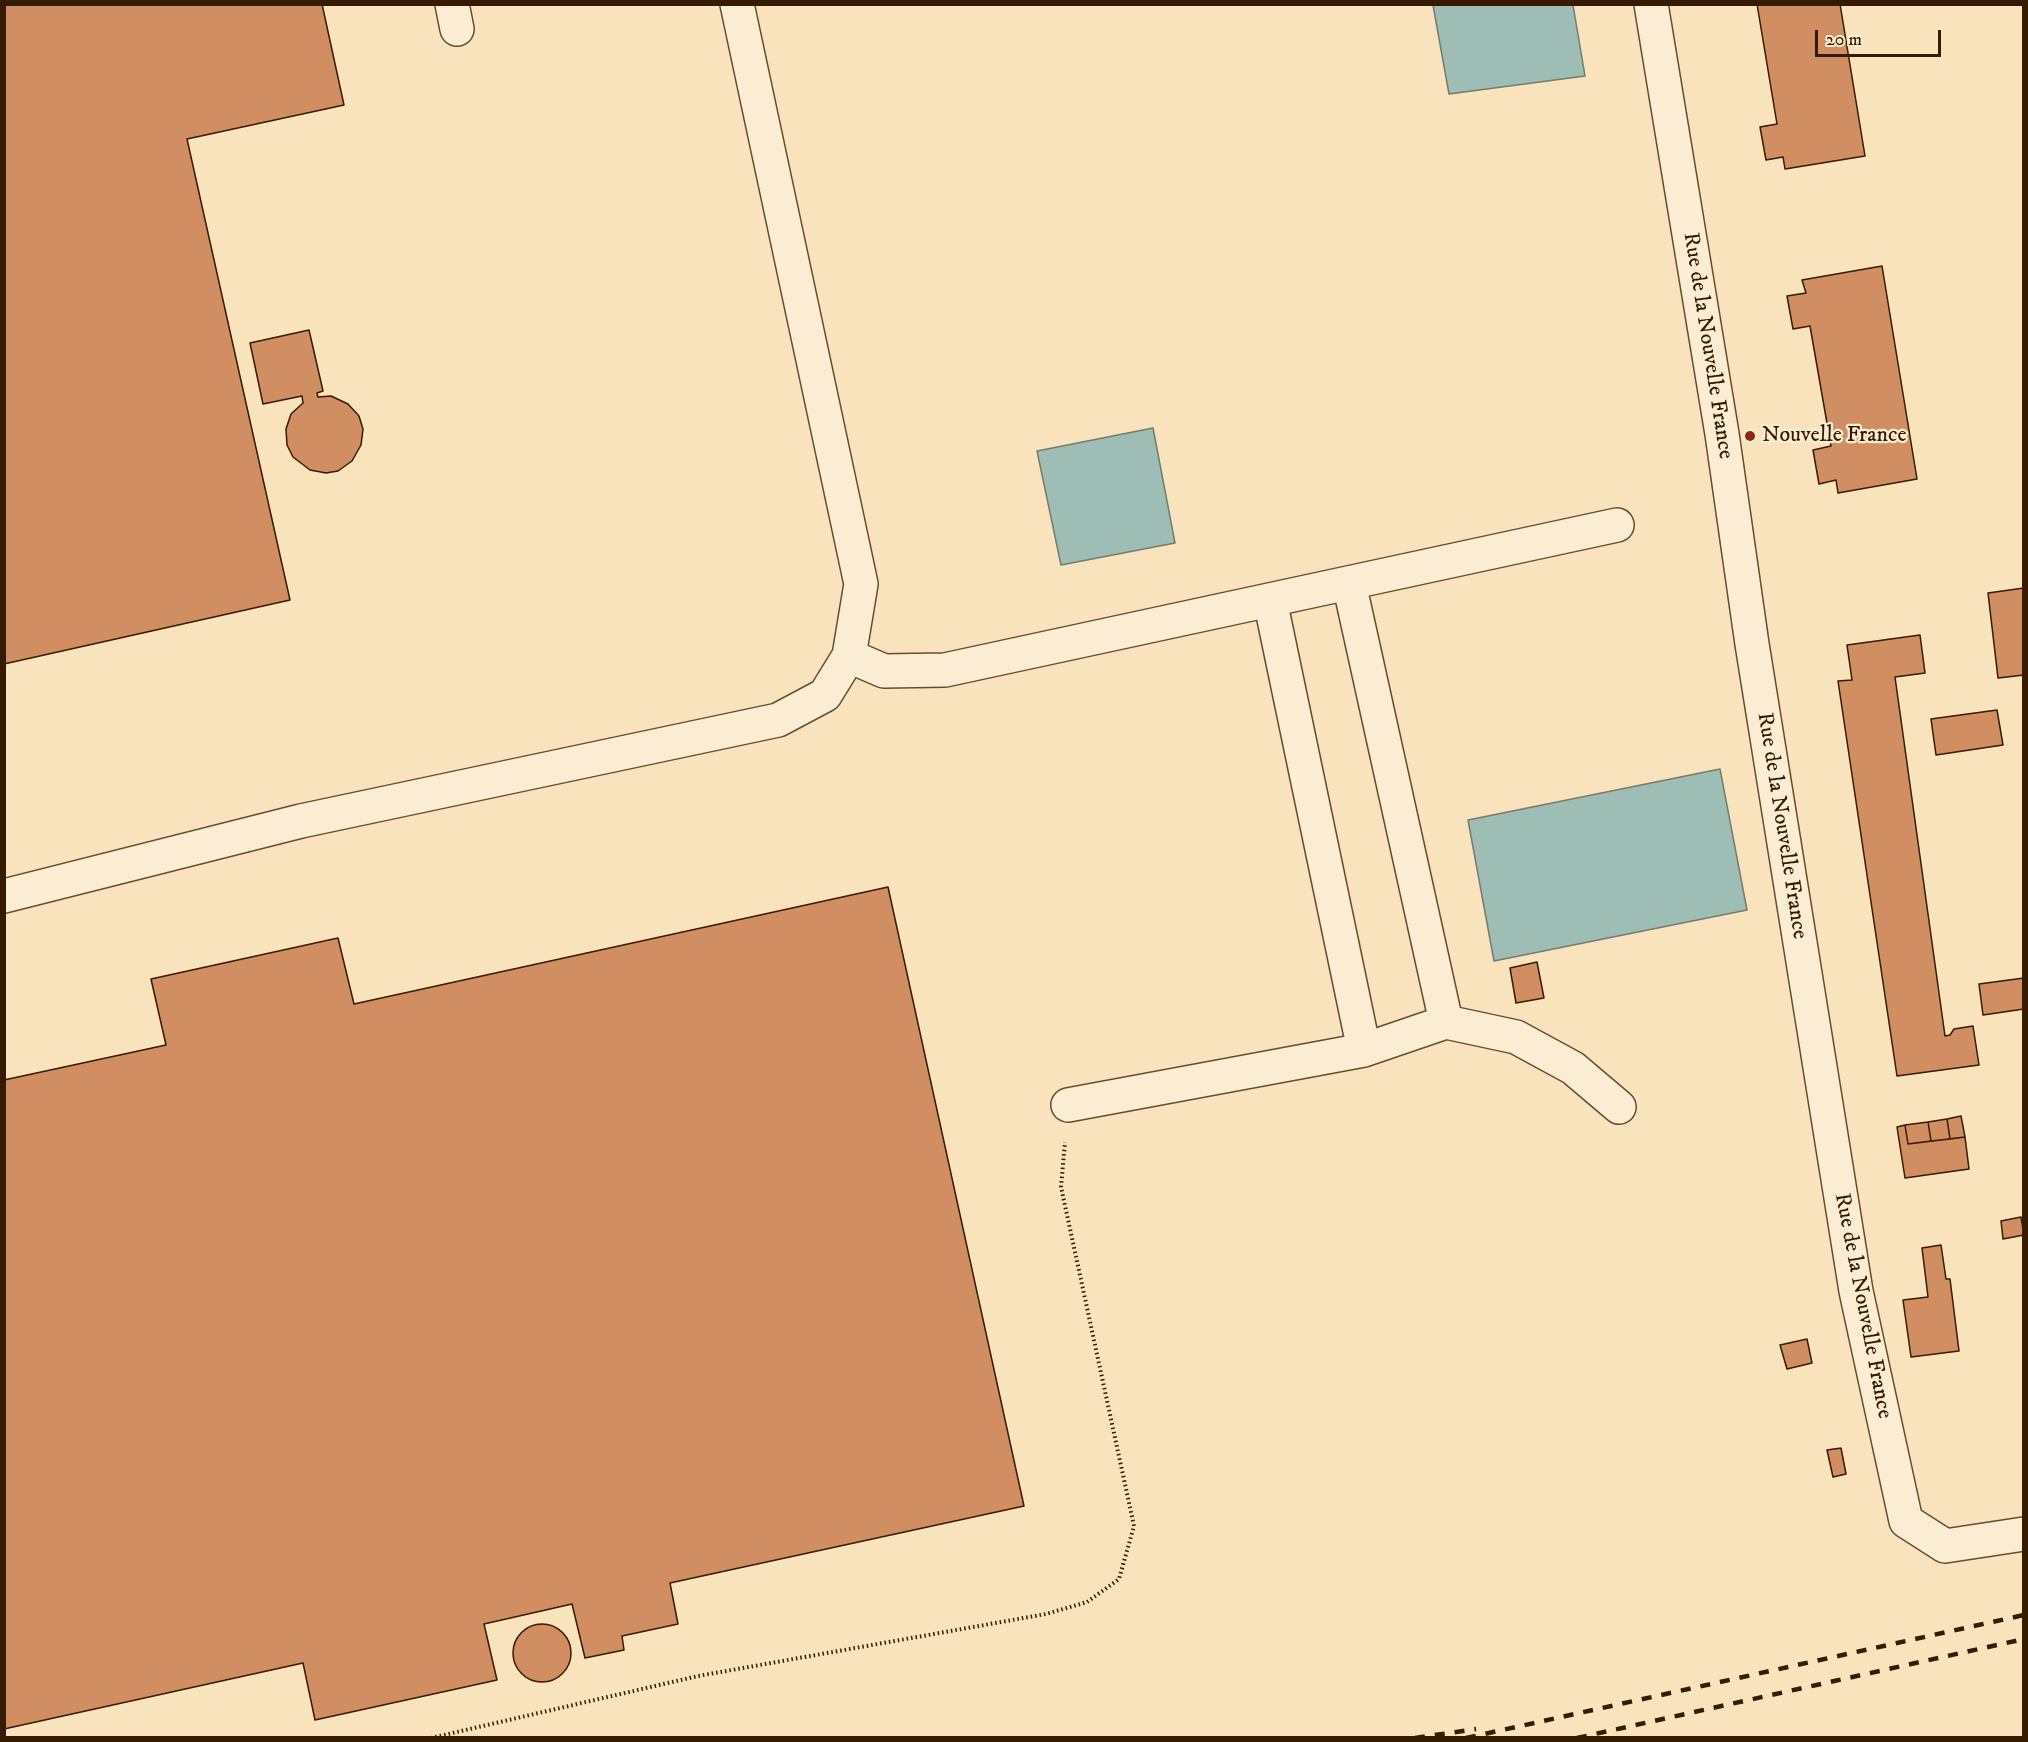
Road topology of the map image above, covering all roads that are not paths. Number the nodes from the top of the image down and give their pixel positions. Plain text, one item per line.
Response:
1 (737, 4) edge
2 (1651, 4) edge
3 (1617, 525) dead end
4 (1349, 583) junction
5 (1270, 600) junction
6 (849, 656) junction
7 (4, 896) edge
8 (1446, 1022) junction
9 (1364, 1050) junction
10 (1068, 1105) road end
11 (1619, 1107) dead end
12 (2024, 1534) edge

1 - 6 street
2 - 12 street, Rue de la Nouvelle France
3 - 4 street
4 - 5 street
4 - 8 street
5 - 6 street
5 - 9 street
6 - 7 street
8 - 9 street
8 - 11 street
9 - 10 street

